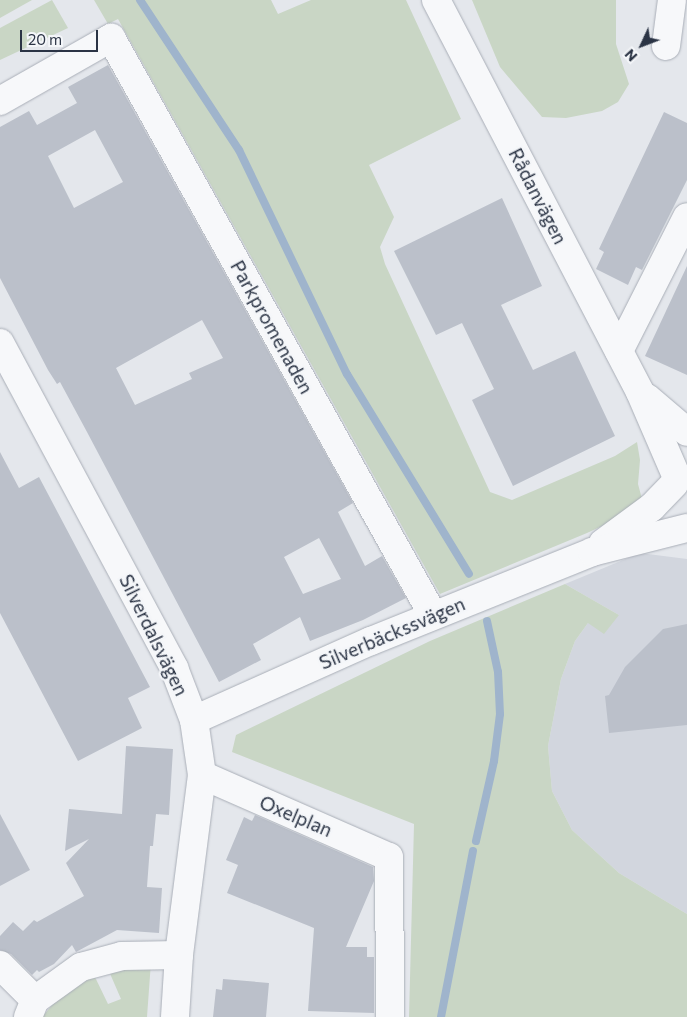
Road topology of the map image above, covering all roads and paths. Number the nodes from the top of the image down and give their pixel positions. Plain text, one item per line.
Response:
1 (436, 0) edge
2 (672, 0) edge
3 (666, 46) dead end
4 (0, 101) edge
5 (687, 217) edge
6 (0, 343) edge
7 (619, 351) junction
8 (640, 392) junction
9 (687, 432) edge
10 (679, 474) edge
11 (687, 522) edge
12 (687, 528) edge
13 (592, 552) junction
14 (433, 615) junction
15 (194, 720) junction
16 (202, 775) junction
17 (179, 955) junction
18 (0, 965) edge
19 (32, 1008) edge
20 (175, 1017) edge
21 (390, 1017) edge

1 - 7 street, Rådanvägen
2 - 3 street
4 - 14 street, Parkpromenaden
5 - 7 street
6 - 15 street, Silverdalsvägen
7 - 8 street, Rådanvägen
8 - 9 street, Rådanvägen
8 - 10 street, Rådanvägen
10 - 11 street, Rådanvägen
10 - 13 street, Silverbäckssvägen
12 - 13 street, Silverbäckssvägen
13 - 14 street, Silverbäckssvägen
14 - 15 street, Silverbäckssvägen
15 - 16 street, Silverdalsvägen
16 - 17 street, Silverdalsvägen
16 - 21 street, Oxelplan
17 - 19 street
17 - 20 street, Silverdalsvägen
18 - 19 street

